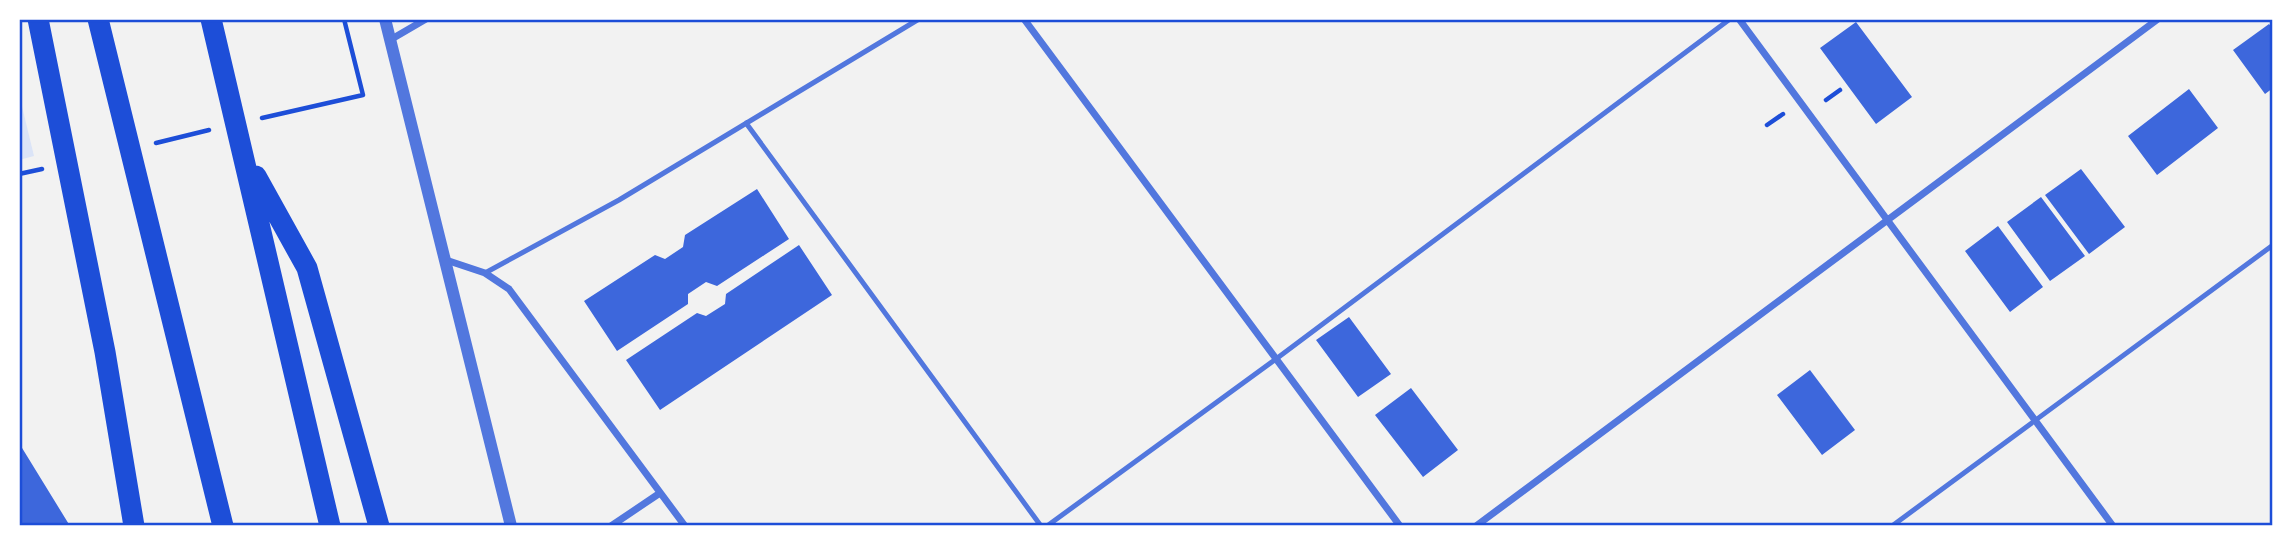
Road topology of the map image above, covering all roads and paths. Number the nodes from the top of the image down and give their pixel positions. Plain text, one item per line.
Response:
1 (38, 19) edge
2 (98, 19) edge
3 (211, 19) edge
4 (344, 19) edge
5 (385, 19) edge
6 (426, 19) edge
7 (919, 19) edge
8 (1024, 19) edge
9 (1730, 19) edge
10 (1740, 19) edge
11 (2158, 19) edge
12 (390, 40) junction
13 (1840, 90) dead end
14 (1826, 100) dead end
15 (1783, 114) dead end
16 (257, 119) dead end
17 (747, 123) junction
18 (1767, 125) dead end
19 (218, 128) dead end
20 (152, 144) dead end
21 (243, 153) junction
22 (46, 168) dead end
23 (19, 174) edge
24 (1888, 220) junction
25 (2273, 246) edge
26 (445, 260) junction
27 (485, 272) junction
28 (1276, 359) junction
29 (2036, 420) junction
30 (660, 492) junction
31 (134, 526) edge
32 (223, 526) edge
33 (330, 526) edge
34 (379, 526) edge
35 (511, 526) edge
36 (611, 526) edge
37 (685, 526) edge
38 (1041, 526) edge
39 (1047, 526) edge
40 (1400, 526) edge
41 (1476, 526) edge
42 (1892, 526) edge
43 (2113, 526) edge

1 - 31 highway
2 - 32 highway
3 - 21 highway
4 - 16 path
5 - 12 street
6 - 12 street
7 - 17 lane
8 - 28 street
9 - 28 lane
10 - 24 street
11 - 24 street
12 - 26 street
13 - 14 path
15 - 18 path
17 - 27 lane
17 - 38 lane
19 - 20 path
21 - 33 highway
21 - 34 highway
22 - 23 path
24 - 29 street
24 - 41 street
25 - 29 lane
26 - 27 street
26 - 35 street
27 - 30 street
28 - 39 lane
28 - 40 street
29 - 42 lane
29 - 43 street
30 - 36 street
30 - 37 street

